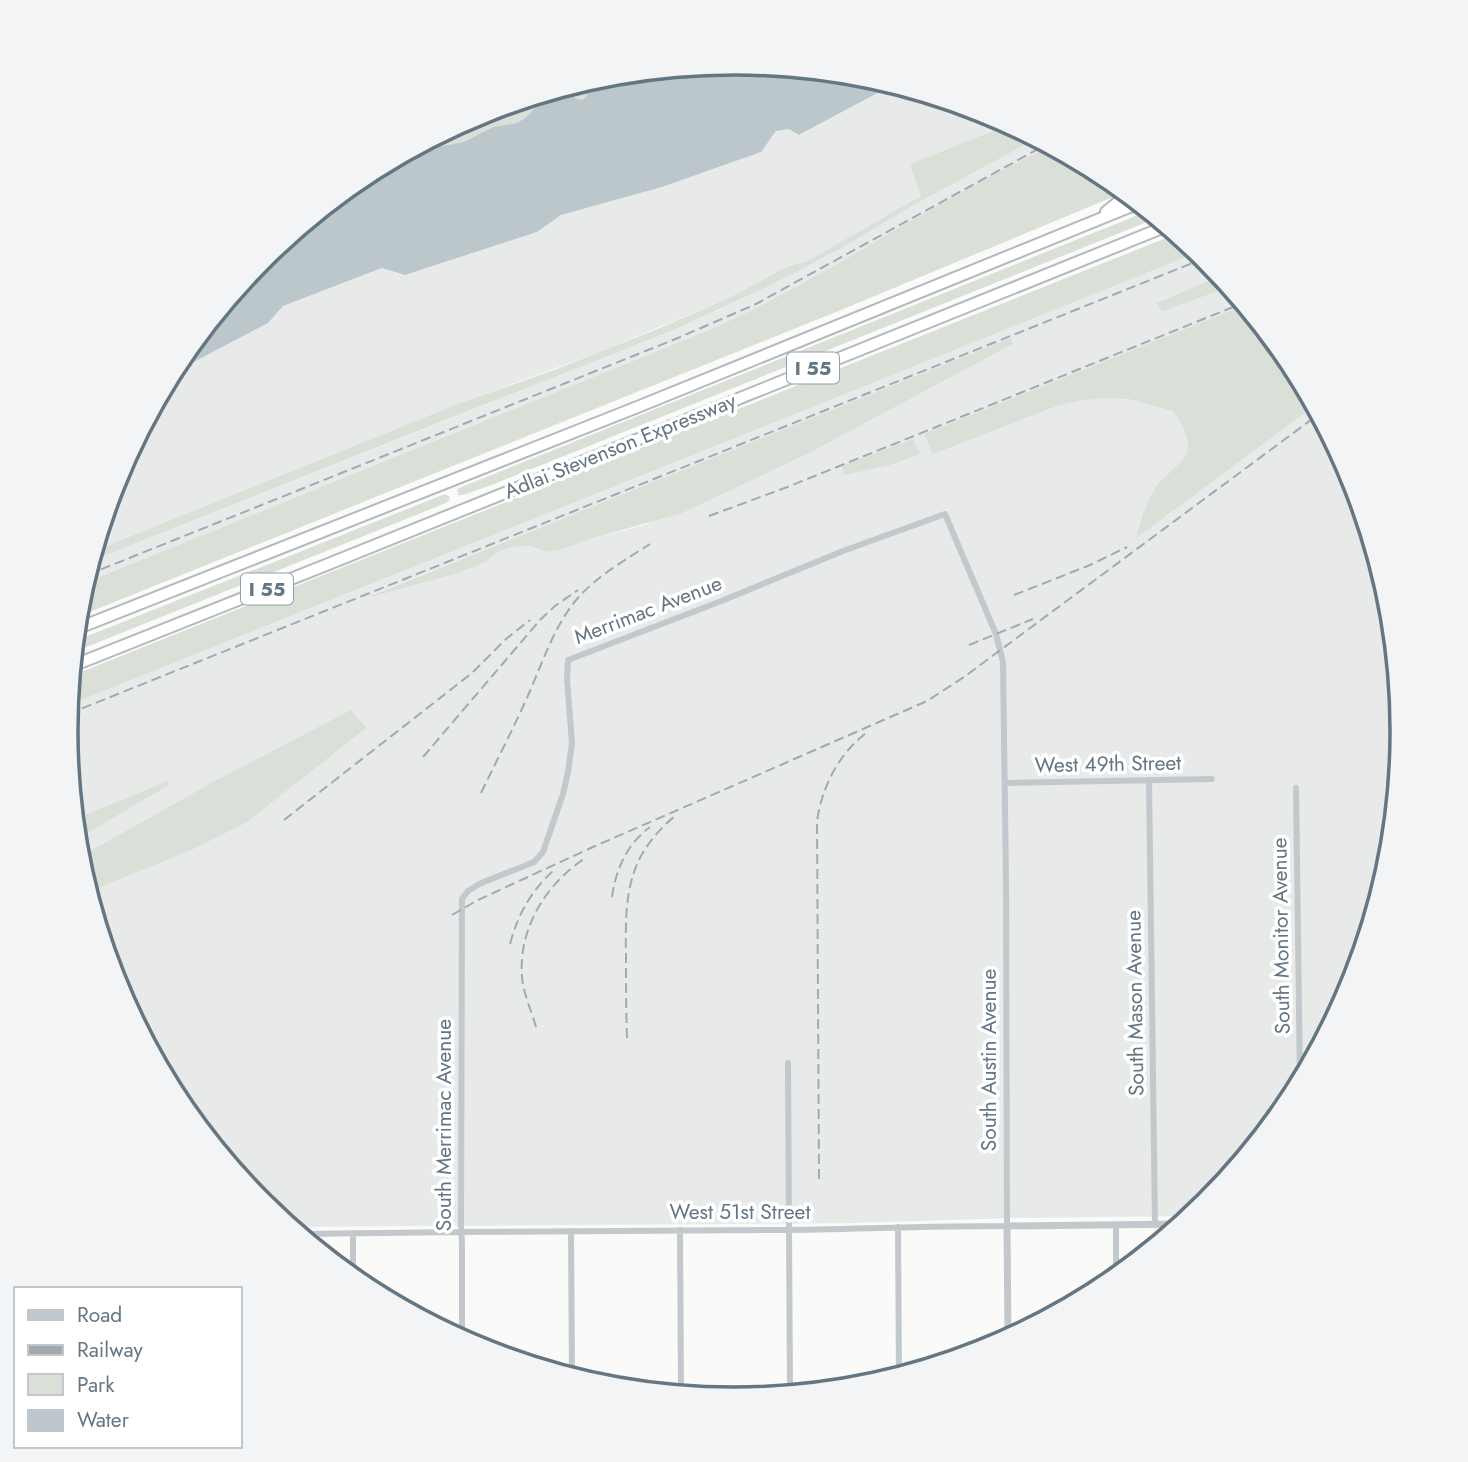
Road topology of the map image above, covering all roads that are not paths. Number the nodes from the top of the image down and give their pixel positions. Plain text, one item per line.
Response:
1 (1119, 201) edge
2 (1128, 207) edge
3 (1098, 219) junction
4 (1156, 230) edge
5 (945, 514) joint
6 (87, 624) edge
7 (82, 662) edge
8 (1212, 779) dead end
9 (1149, 780) junction
10 (1005, 783) junction
11 (1296, 789) dead end
12 (461, 910) joint
13 (788, 1063) dead end
14 (1300, 1063) edge
15 (1116, 1225) junction
16 (1155, 1225) junction
17 (1165, 1225) edge
18 (1007, 1226) junction
19 (898, 1227) junction
20 (790, 1229) junction
21 (680, 1230) junction
22 (571, 1231) junction
23 (461, 1232) junction
24 (353, 1233) junction
25 (314, 1234) edge
26 (1116, 1263) edge
27 (353, 1264) edge
28 (1008, 1326) edge
29 (462, 1327) edge
30 (899, 1365) edge
31 (572, 1366) edge
32 (681, 1384) edge
33 (790, 1384) edge

1 - 3 highway
2 - 3 highway, Adlai Stevenson Expressway / I 55
3 - 6 highway, Adlai Stevenson Expressway / I 55
4 - 7 highway, Adlai Stevenson Expressway / I 55
5 - 10 street, South Austin Avenue
5 - 12 street, Merrimac Avenue
8 - 9 street, West 49th Street
9 - 10 street, West 49th Street
9 - 16 street, South Mason Avenue
10 - 18 street, South Austin Avenue
11 - 14 street, South Monitor Avenue
12 - 23 street, South Merrimac Avenue
13 - 20 street
15 - 16 street, West 51st Street
15 - 18 street, West 51st Street
15 - 26 street
16 - 17 street, West 51st Street
18 - 19 street, West 51st Street
18 - 28 street, South Austin Avenue
19 - 20 street, West 51st Street
19 - 30 street
20 - 21 street, West 51st Street
20 - 33 street
21 - 22 street, West 51st Street
21 - 32 street
22 - 23 street, West 51st Street
22 - 31 street
23 - 24 street, West 51st Street
23 - 29 street, South Merrimac Avenue
24 - 25 street, West 51st Street
24 - 27 street

